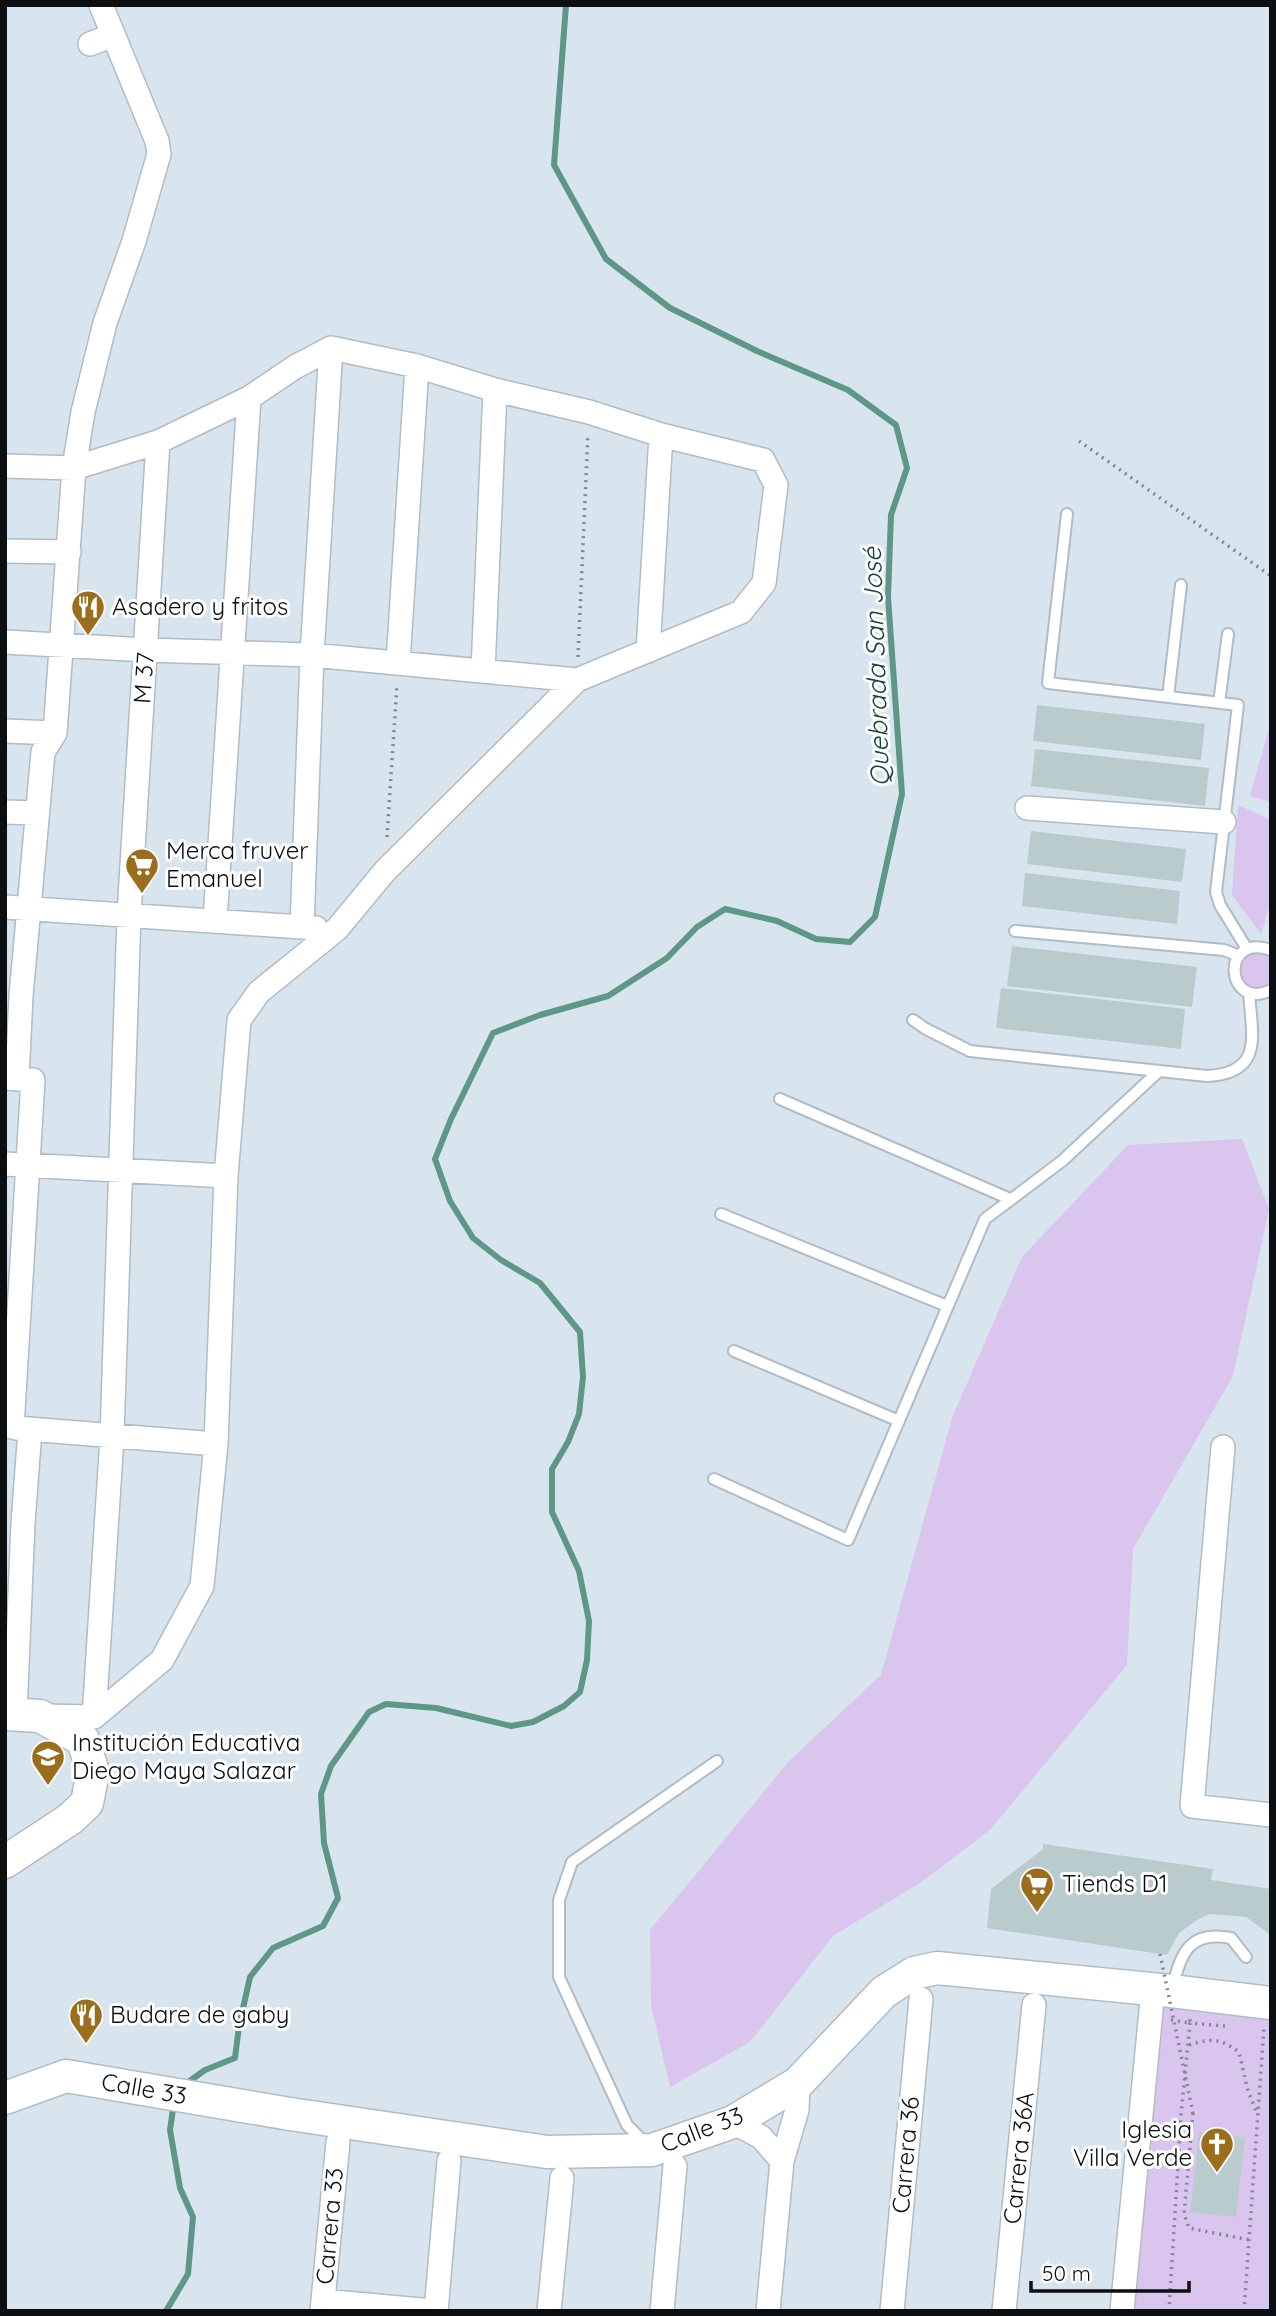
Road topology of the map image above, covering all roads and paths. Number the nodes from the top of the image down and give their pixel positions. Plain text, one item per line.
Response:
1 (101, 5) edge
2 (113, 35) junction
3 (90, 44) dead end
4 (331, 348) junction
5 (417, 366) junction
6 (495, 390) junction
7 (249, 398) junction
8 (589, 412) junction
9 (661, 435) junction
10 (1079, 441) dead end
11 (158, 442) junction
12 (5, 466) edge
13 (74, 468) junction
14 (1067, 513) dead end
15 (5, 551) edge
16 (69, 552) junction
17 (1271, 576) edge
18 (1181, 585) dead end
19 (1228, 634) dead end
20 (5, 642) edge
21 (62, 644) junction
22 (146, 650) junction
23 (648, 651) junction
24 (233, 652) junction
25 (312, 655) junction
26 (398, 663) junction
27 (483, 671) junction
28 (577, 680) junction
29 (1168, 697) junction
30 (1219, 703) junction
31 (5, 731) edge
32 (55, 733) junction
33 (1027, 808) dead end
34 (5, 812) edge
35 (37, 813) junction
36 (1224, 822) junction
37 (385, 871) junction
38 (5, 907) edge
39 (29, 909) junction
40 (129, 914) junction
41 (215, 920) junction
42 (302, 927) junction
43 (337, 929) junction
44 (1015, 931) dead end
45 (1271, 950) edge
46 (1243, 952) junction
47 (1249, 993) junction
48 (1270, 993) edge
49 (13, 995) edge
50 (913, 1020) dead end
51 (1159, 1071) junction
52 (11, 1078) edge
53 (780, 1099) dead end
54 (17, 1164) edge
55 (121, 1170) junction
56 (226, 1176) junction
57 (1010, 1199) junction
58 (721, 1214) dead end
59 (14, 1253) edge
60 (947, 1306) junction
61 (11, 1340) edge
62 (734, 1351) dead end
63 (899, 1421) junction
64 (16, 1428) edge
65 (112, 1437) junction
66 (216, 1444) junction
67 (1223, 1447) dead end
68 (714, 1479) dead end
69 (20, 1715) edge
70 (94, 1717) junction
71 (717, 1761) dead end
72 (1271, 1815) edge
73 (5, 1862) edge
74 (1160, 1954) dead end
75 (1246, 1958) dead end
76 (1162, 1991) junction
77 (921, 1999) dead end
78 (1034, 2005) dead end
79 (1267, 2016) edge
80 (1190, 2024) dead end
81 (1188, 2045) junction
82 (798, 2083) junction
83 (5, 2098) edge
84 (1258, 2115) junction
85 (733, 2122) junction
86 (338, 2142) dead end
87 (664, 2158) junction
88 (449, 2161) dead end
89 (782, 2161) junction
90 (562, 2178) dead end
91 (1250, 2240) junction
92 (322, 2306) edge
93 (434, 2311) edge
94 (550, 2311) edge
95 (662, 2311) edge
96 (768, 2311) edge
97 (892, 2311) edge
98 (1004, 2311) edge
99 (1122, 2311) edge
100 (1169, 2311) edge
101 (1244, 2311) edge

1 - 2 street
2 - 3 street
2 - 13 street
4 - 5 street
4 - 7 street
4 - 25 street
5 - 6 street
5 - 26 street
6 - 8 street
6 - 27 street
7 - 11 street
7 - 24 street
8 - 9 street
8 - 28 path
9 - 23 street
9 - 23 street
10 - 17 path
11 - 13 street
11 - 22 street, M 37
12 - 13 street
13 - 16 street
14 - 29 lane
15 - 16 street
16 - 21 street
18 - 29 lane
19 - 30 lane
20 - 21 street
21 - 22 street
21 - 32 street
22 - 24 street
22 - 40 street, M 37
23 - 28 street
24 - 25 street
24 - 41 street
25 - 26 street
25 - 42 street
26 - 27 street
26 - 37 path
27 - 28 street
28 - 37 street
29 - 30 lane
30 - 36 lane
31 - 32 street
32 - 35 street
33 - 36 street
34 - 35 street
35 - 39 street
36 - 46 lane
37 - 43 street
38 - 39 street
39 - 40 street
39 - 49 street
40 - 41 street
40 - 55 street, M 37
41 - 42 street
42 - 43 street
43 - 56 street
44 - 46 lane
45 - 46 lane
46 - 47 lane
47 - 48 lane
47 - 51 lane
49 - 52 street
50 - 51 lane
51 - 57 lane
52 - 54 street
53 - 57 lane
54 - 55 street
54 - 59 street
55 - 56 street
55 - 65 street, M 37
56 - 66 street
57 - 60 lane
58 - 60 lane
59 - 61 street
60 - 63 lane
61 - 64 street
62 - 63 lane
63 - 68 lane
64 - 65 street
64 - 69 street
65 - 66 street
65 - 70 street, M 37
66 - 70 street
67 - 72 street
69 - 70 street
69 - 73 street
71 - 87 lane
74 - 91 path, bridge
75 - 76 lane
76 - 79 street, Calle 33
76 - 82 street, Calle 33
76 - 99 street
77 - 97 street, Carrera 36
78 - 98 street, Carrera 36A
79 - 84 path
80 - 81 path
81 - 84 path
81 - 100 path
82 - 85 street, Calle 33
82 - 89 street
83 - 87 street, Calle 33
84 - 91 path
85 - 87 street, Calle 33
85 - 89 street
86 - 92 street, Carrera 33
87 - 95 street
88 - 93 street
89 - 96 street
90 - 94 street
91 - 101 path
92 - 93 street

